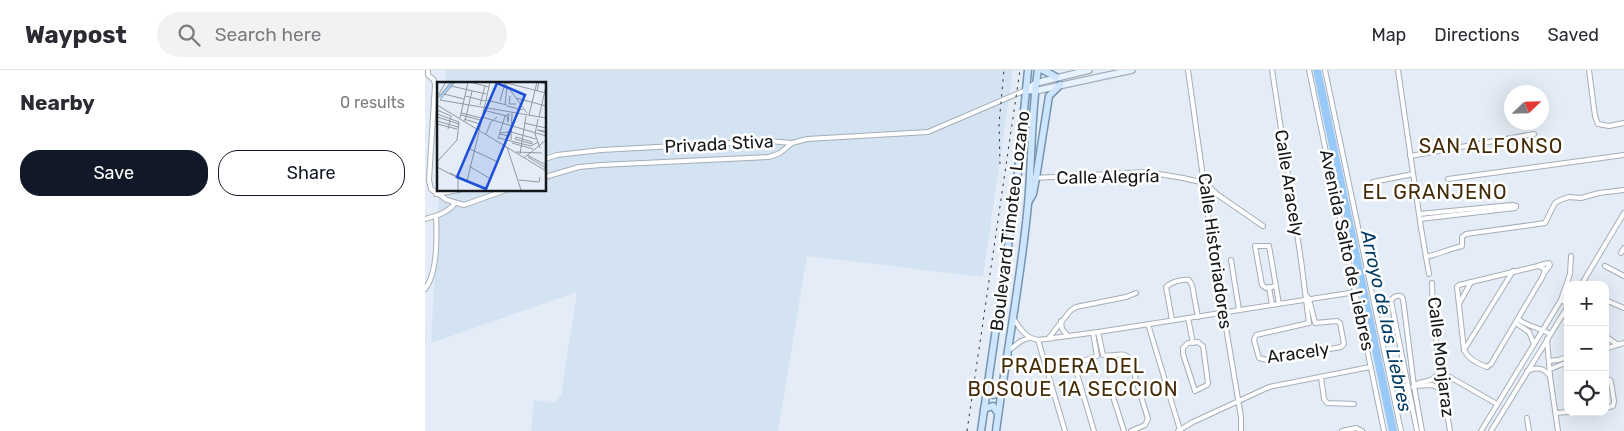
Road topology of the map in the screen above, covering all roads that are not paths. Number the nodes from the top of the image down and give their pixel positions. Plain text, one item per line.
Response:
1 (428, 70) edge
2 (1028, 70) edge
3 (1038, 70) edge
4 (1043, 70) edge
5 (1089, 70) edge
6 (1132, 70) edge
7 (1188, 70) edge
8 (1272, 70) edge
9 (1309, 70) edge
10 (1325, 70) edge
11 (1398, 70) edge
12 (1589, 70) edge
13 (1069, 72) edge
14 (1056, 77) junction
15 (1036, 83) junction
16 (1060, 85) junction
17 (1026, 90) junction
18 (1035, 91) junction
19 (1624, 123) edge
20 (1535, 134) dead end
21 (792, 143) junction
22 (1624, 155) edge
23 (1410, 156) junction
24 (546, 159) edge
25 (1413, 174) junction
26 (546, 177) edge
27 (1033, 178) junction
28 (1448, 179) dead end
29 (1373, 182) dead end
30 (1205, 183) junction
31 (1624, 190) edge
32 (453, 191) edge
33 (503, 191) edge
34 (436, 194) junction
35 (455, 203) junction
36 (1498, 208) dead end
37 (1624, 213) edge
38 (436, 216) junction
39 (1420, 216) junction
40 (427, 218) edge
41 (1263, 226) dead end
42 (1571, 256) dead end
43 (1426, 257) junction
44 (1231, 260) dead end
45 (1605, 266) dead end
46 (1513, 271) junction
47 (1429, 274) dead end
48 (1624, 276) edge
49 (1583, 281) edge
50 (1471, 282) junction
51 (1432, 283) dead end
52 (1276, 286) junction
53 (1269, 287) junction
54 (425, 289) edge
55 (1356, 292) junction
56 (1137, 293) dead end
57 (1307, 298) junction
58 (1564, 299) edge
59 (1561, 300) junction
60 (1564, 302) edge
61 (1609, 302) edge
62 (1279, 304) junction
63 (1272, 305) junction
64 (1458, 305) junction
65 (1624, 308) edge
66 (1239, 310) junction
67 (1564, 311) edge
68 (1223, 312) junction
69 (1013, 316) junction
70 (1197, 316) junction
71 (1187, 318) junction
72 (1172, 320) junction
73 (1061, 321) junction
74 (1517, 321) junction
75 (1148, 324) junction
76 (1543, 330) junction
77 (1095, 333) junction
78 (1550, 334) junction
79 (1067, 336) junction
80 (1029, 338) junction
81 (1547, 338) junction
82 (1609, 338) edge
83 (1048, 339) junction
84 (1038, 340) junction
85 (1193, 342) junction
86 (1623, 343) edge
87 (1534, 344) junction
88 (1618, 344) junction
89 (1609, 347) edge
90 (1464, 350) junction
91 (1007, 352) junction
92 (1564, 359) edge
93 (1549, 361) junction
94 (1564, 361) edge
95 (1370, 367) junction
96 (1549, 369) junction
97 (1441, 372) junction
98 (1517, 372) junction
99 (1527, 372) junction
100 (1550, 376) junction
101 (1321, 377) junction
102 (1523, 378) junction
103 (1431, 380) junction
104 (1609, 380) edge
105 (1108, 381) dead end
106 (1408, 382) junction
107 (988, 385) junction
108 (1432, 385) junction
109 (1414, 386) junction
110 (1002, 388) junction
111 (1443, 390) junction
112 (1410, 392) junction
113 (1239, 401) junction
114 (1354, 404) dead end
115 (1497, 404) junction
116 (1609, 407) edge
117 (984, 409) junction
118 (1564, 412) edge
119 (998, 413) junction
120 (1556, 413) junction
121 (1527, 418) dead end
122 (1179, 430) edge
123 (981, 431) edge
124 (996, 431) edge
125 (1065, 431) edge
126 (1094, 431) edge
127 (1124, 431) edge
128 (1131, 431) edge
129 (1241, 431) edge
130 (1342, 431) edge
131 (1362, 431) edge
132 (1384, 431) edge
133 (1401, 431) edge
134 (1417, 431) edge
135 (1422, 431) edge
136 (1450, 431) edge
137 (1481, 431) edge
138 (1491, 431) edge
139 (1529, 431) edge
140 (1558, 431) edge

1 - 34 street
2 - 17 main road, Boulevard Timoteo Lozano
3 - 15 main road, Boulevard Timoteo Lozano
4 - 14 main road
5 - 13 main road
6 - 16 main road
7 - 30 street, Calle Historiadores
8 - 57 street, Calle Aracely
9 - 55 street, Avenida Salto de Liebres
10 - 133 street, Avenida Salto de Liebres
11 - 23 street, Calle Monjaraz
12 - 19 street
13 - 14 main road
14 - 15 main road
15 - 17 main road
15 - 18 main road, Boulevard Timoteo Lozano
16 - 18 main road
16 - 27 main road
17 - 18 main road
17 - 21 street
17 - 107 main road, Boulevard Timoteo Lozano
18 - 27 main road, Boulevard Timoteo Lozano
20 - 23 street
21 - 24 street, Privada Stiva
21 - 26 street, Privada Stiva
22 - 28 street
23 - 25 street, Calle Monjaraz
25 - 29 street
25 - 39 street, Calle Monjaraz
27 - 30 street, Calle Alegría
27 - 69 main road, Boulevard Timoteo Lozano
30 - 41 street
30 - 68 street, Calle Historiadores
31 - 43 street
32 - 34 street
33 - 35 street
34 - 35 street
35 - 38 street
36 - 39 street
37 - 49 street
38 - 40 street
38 - 54 street
39 - 43 street, Calle Monjaraz
42 - 59 street
43 - 47 street, Calle Monjaraz
44 - 66 street
45 - 48 street
46 - 50 street
46 - 74 street
46 - 90 street
50 - 64 street
50 - 64 street
51 - 97 street, Calle Monjaraz
52 - 53 street
52 - 53 street
52 - 62 street
53 - 63 street
55 - 57 street
55 - 95 street, Avenida Salto de Liebres
56 - 73 street
57 - 57 street, Aracely
57 - 62 street
58 - 59 street
59 - 60 street
59 - 76 street
61 - 65 street
62 - 63 street
63 - 66 street
64 - 90 street
66 - 68 street
67 - 78 street
68 - 70 street
68 - 113 street, Calle Historiadores
69 - 80 street
69 - 91 main road, Boulevard Timoteo Lozano
70 - 71 street
70 - 72 street
71 - 72 street
71 - 85 street
72 - 75 street
73 - 79 street
73 - 83 street
74 - 76 street
74 - 87 street
74 - 90 street
75 - 77 street
75 - 122 street
76 - 78 street
76 - 87 street
77 - 79 street
77 - 126 street
77 - 128 street
78 - 81 street
79 - 83 street
80 - 84 street
80 - 91 street
81 - 93 street
81 - 99 street
82 - 88 street
83 - 84 street
84 - 125 street
85 - 85 street
86 - 88 street
87 - 98 street
88 - 89 street
91 - 110 main road, Boulevard Timoteo Lozano
92 - 93 street
93 - 96 street
94 - 96 street
95 - 101 street
95 - 132 street, Avenida Salto de Liebres
96 - 100 street
97 - 103 street
97 - 111 street, Calle Monjaraz
97 - 115 street
98 - 102 street
98 - 115 street
99 - 100 street
99 - 102 street
100 - 120 street
101 - 113 street
101 - 114 street
102 - 138 street
103 - 108 street
103 - 109 street
104 - 116 street
105 - 127 street
106 - 109 street
106 - 109 street
106 - 112 street
107 - 110 main road
107 - 117 main road, Boulevard Timoteo Lozano
108 - 109 street
108 - 111 street
109 - 112 street
109 - 135 street
110 - 119 main road, Boulevard Timoteo Lozano
111 - 136 street, Calle Monjaraz
112 - 134 street
113 - 122 street
113 - 129 street, Calle Historiadores
115 - 137 street
117 - 119 main road
117 - 123 main road, Boulevard Timoteo Lozano
118 - 120 street
119 - 124 main road, Boulevard Timoteo Lozano
120 - 140 street
121 - 139 street
130 - 131 street

